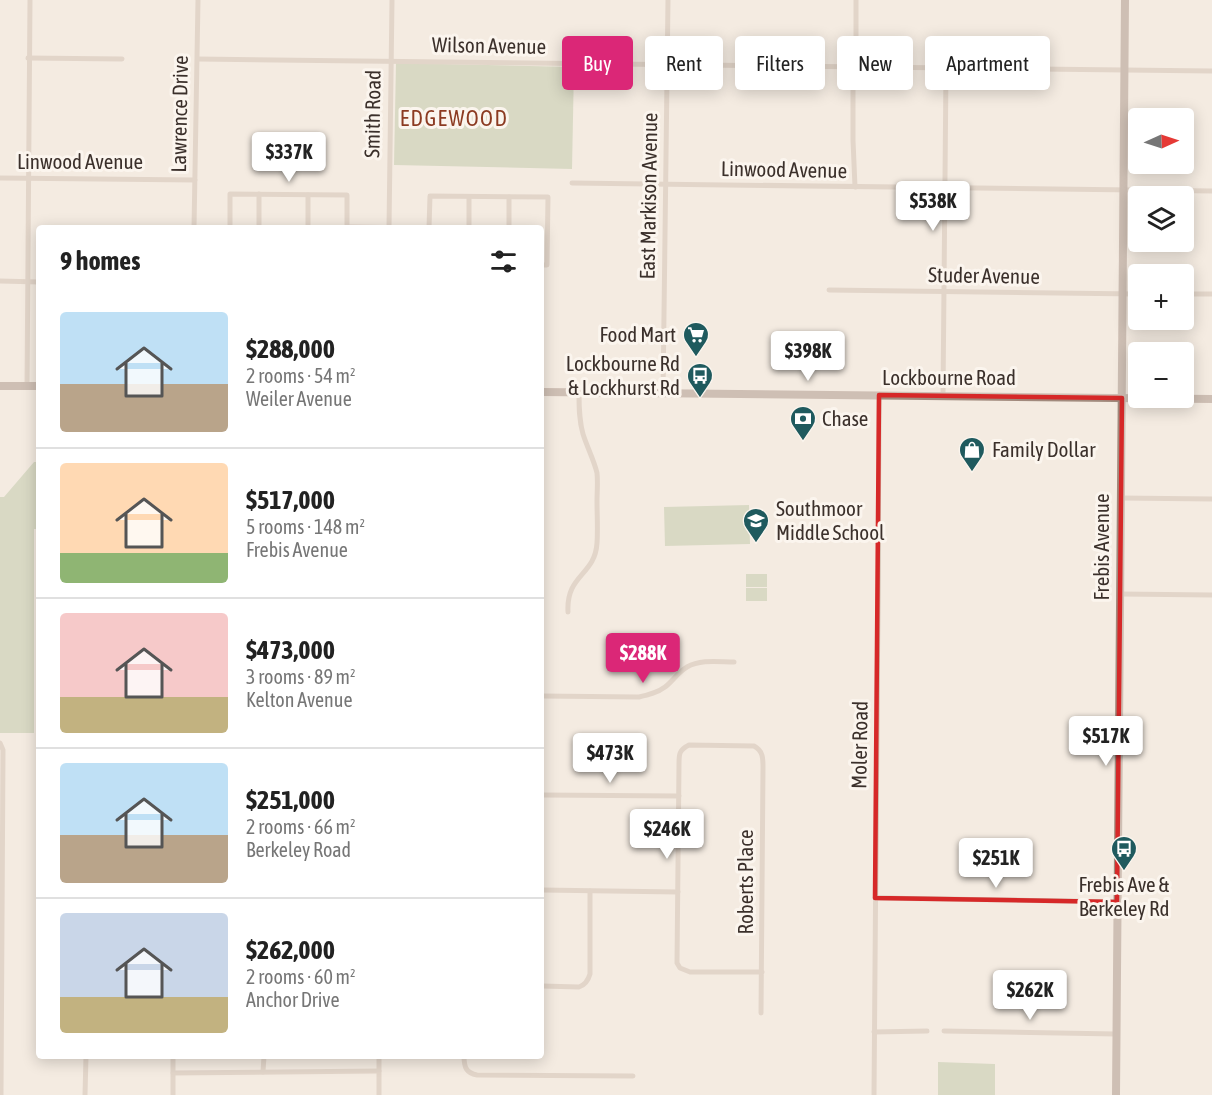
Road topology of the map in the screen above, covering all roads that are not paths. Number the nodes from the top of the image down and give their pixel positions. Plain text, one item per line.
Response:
1 (30, 0) edge
2 (198, 0) edge
3 (392, 0) edge
4 (668, 0) edge
5 (855, 0) edge
6 (1125, 0) edge
7 (667, 36) edge
8 (854, 36) edge
9 (28, 57) junction
10 (122, 59) dead end
11 (198, 59) junction
12 (390, 62) junction
13 (645, 65) edge
14 (723, 65) edge
15 (837, 66) edge
16 (1050, 70) edge
17 (1125, 70) junction
18 (1212, 71) edge
19 (667, 90) edge
20 (854, 90) edge
21 (946, 90) edge
22 (0, 178) edge
23 (28, 179) junction
24 (195, 180) junction
25 (572, 183) dead end
26 (666, 185) junction
27 (855, 187) junction
28 (945, 188) junction
29 (1124, 190) junction
30 (1212, 191) edge
31 (259, 194) junction
32 (308, 195) junction
33 (469, 197) junction
34 (509, 197) junction
35 (194, 225) edge
36 (230, 225) edge
37 (259, 225) edge
38 (308, 225) edge
39 (347, 225) edge
40 (388, 225) edge
41 (429, 225) edge
42 (469, 225) edge
43 (509, 225) edge
44 (544, 265) edge
45 (0, 281) edge
46 (27, 282) junction
47 (36, 282) edge
48 (829, 290) dead end
49 (944, 292) junction
50 (1122, 293) junction
51 (1128, 293) edge
52 (1194, 294) edge
53 (1212, 294) edge
54 (0, 386) edge
55 (27, 386) junction
56 (36, 386) edge
57 (544, 392) edge
58 (579, 393) junction
59 (663, 393) junction
60 (879, 396) junction
61 (943, 396) junction
62 (1122, 398) junction
63 (1212, 399) edge
64 (1120, 498) junction
65 (1212, 499) edge
66 (1120, 594) junction
67 (1212, 595) edge
68 (568, 612) dead end
69 (734, 662) dead end
70 (544, 696) edge
71 (0, 743) edge
72 (544, 795) edge
73 (679, 796) junction
74 (544, 890) edge
75 (590, 891) junction
76 (678, 892) junction
77 (875, 898) junction
78 (1117, 902) junction
79 (762, 972) junction
80 (544, 986) edge
81 (761, 1013) dead end
82 (944, 1030) dead end
83 (874, 1032) junction
84 (927, 1032) dead end
85 (1116, 1034) junction
86 (86, 1059) edge
87 (173, 1059) edge
88 (264, 1059) edge
89 (379, 1059) edge
90 (464, 1059) edge
91 (379, 1071) junction
92 (263, 1072) junction
93 (173, 1073) junction
94 (633, 1076) dead end
95 (1, 1095) edge
96 (85, 1095) edge
97 (173, 1095) edge
98 (379, 1095) edge
99 (874, 1095) edge
100 (1116, 1095) edge

1 - 9 street
2 - 11 street, Lawrence Drive
3 - 12 street, Smith Road
4 - 7 street, East Markison Avenue
5 - 8 street
6 - 17 main road, Frebis Avenue
9 - 10 street
9 - 23 street
11 - 12 street, Wilson Avenue
11 - 24 street, Lawrence Drive
12 - 13 street, Wilson Avenue
12 - 40 street, Smith Road
14 - 15 street, Wilson Avenue
16 - 17 street, Wilson Avenue
17 - 18 street, Wilson Avenue
17 - 29 main road, Frebis Avenue
19 - 26 street, East Markison Avenue
20 - 27 street
21 - 28 street
22 - 23 street, Linwood Avenue
23 - 24 street, Linwood Avenue
23 - 46 street
24 - 35 street, Lawrence Drive
25 - 26 street, Linwood Avenue
26 - 27 street, Linwood Avenue
26 - 59 street, East Markison Avenue
27 - 28 street, Linwood Avenue
28 - 29 street, Linwood Avenue
28 - 49 street
29 - 30 street, Linwood Avenue
29 - 50 main road, Frebis Avenue
31 - 32 street
31 - 36 street
31 - 37 street
32 - 38 street
32 - 39 street
33 - 34 street
33 - 41 street
33 - 42 street
34 - 43 street
34 - 44 street
45 - 46 street
46 - 47 street
46 - 55 street
48 - 49 street, Studer Avenue
49 - 50 street, Studer Avenue
49 - 61 street
50 - 51 street, Studer Avenue
50 - 62 main road, Frebis Avenue
52 - 53 street
54 - 55 main road
55 - 56 main road
57 - 58 main road, Lockbourne Road
58 - 59 main road, Lockbourne Road
58 - 68 street
59 - 60 main road, Lockbourne Road
60 - 61 main road, Lockbourne Road
60 - 77 street, Moler Road
61 - 62 main road, Lockbourne Road
62 - 63 main road, Lockbourne Road
62 - 64 main road, Frebis Avenue
64 - 65 street
64 - 66 main road, Frebis Avenue
66 - 67 street
66 - 78 main road, Frebis Avenue
69 - 70 street
71 - 95 street
72 - 73 street
73 - 76 street
73 - 79 street, Roberts Place
74 - 75 street
75 - 76 street
75 - 80 street
76 - 79 street
77 - 78 street
77 - 83 street, Moler Road
78 - 85 main road, Frebis Avenue
79 - 81 street, Roberts Place
82 - 85 street
83 - 84 street
83 - 99 street, Moler Road
85 - 100 main road, Frebis Avenue
86 - 96 street
87 - 93 street
88 - 92 street
89 - 91 street
90 - 94 street
91 - 92 street
91 - 98 street
92 - 93 street
93 - 97 street

